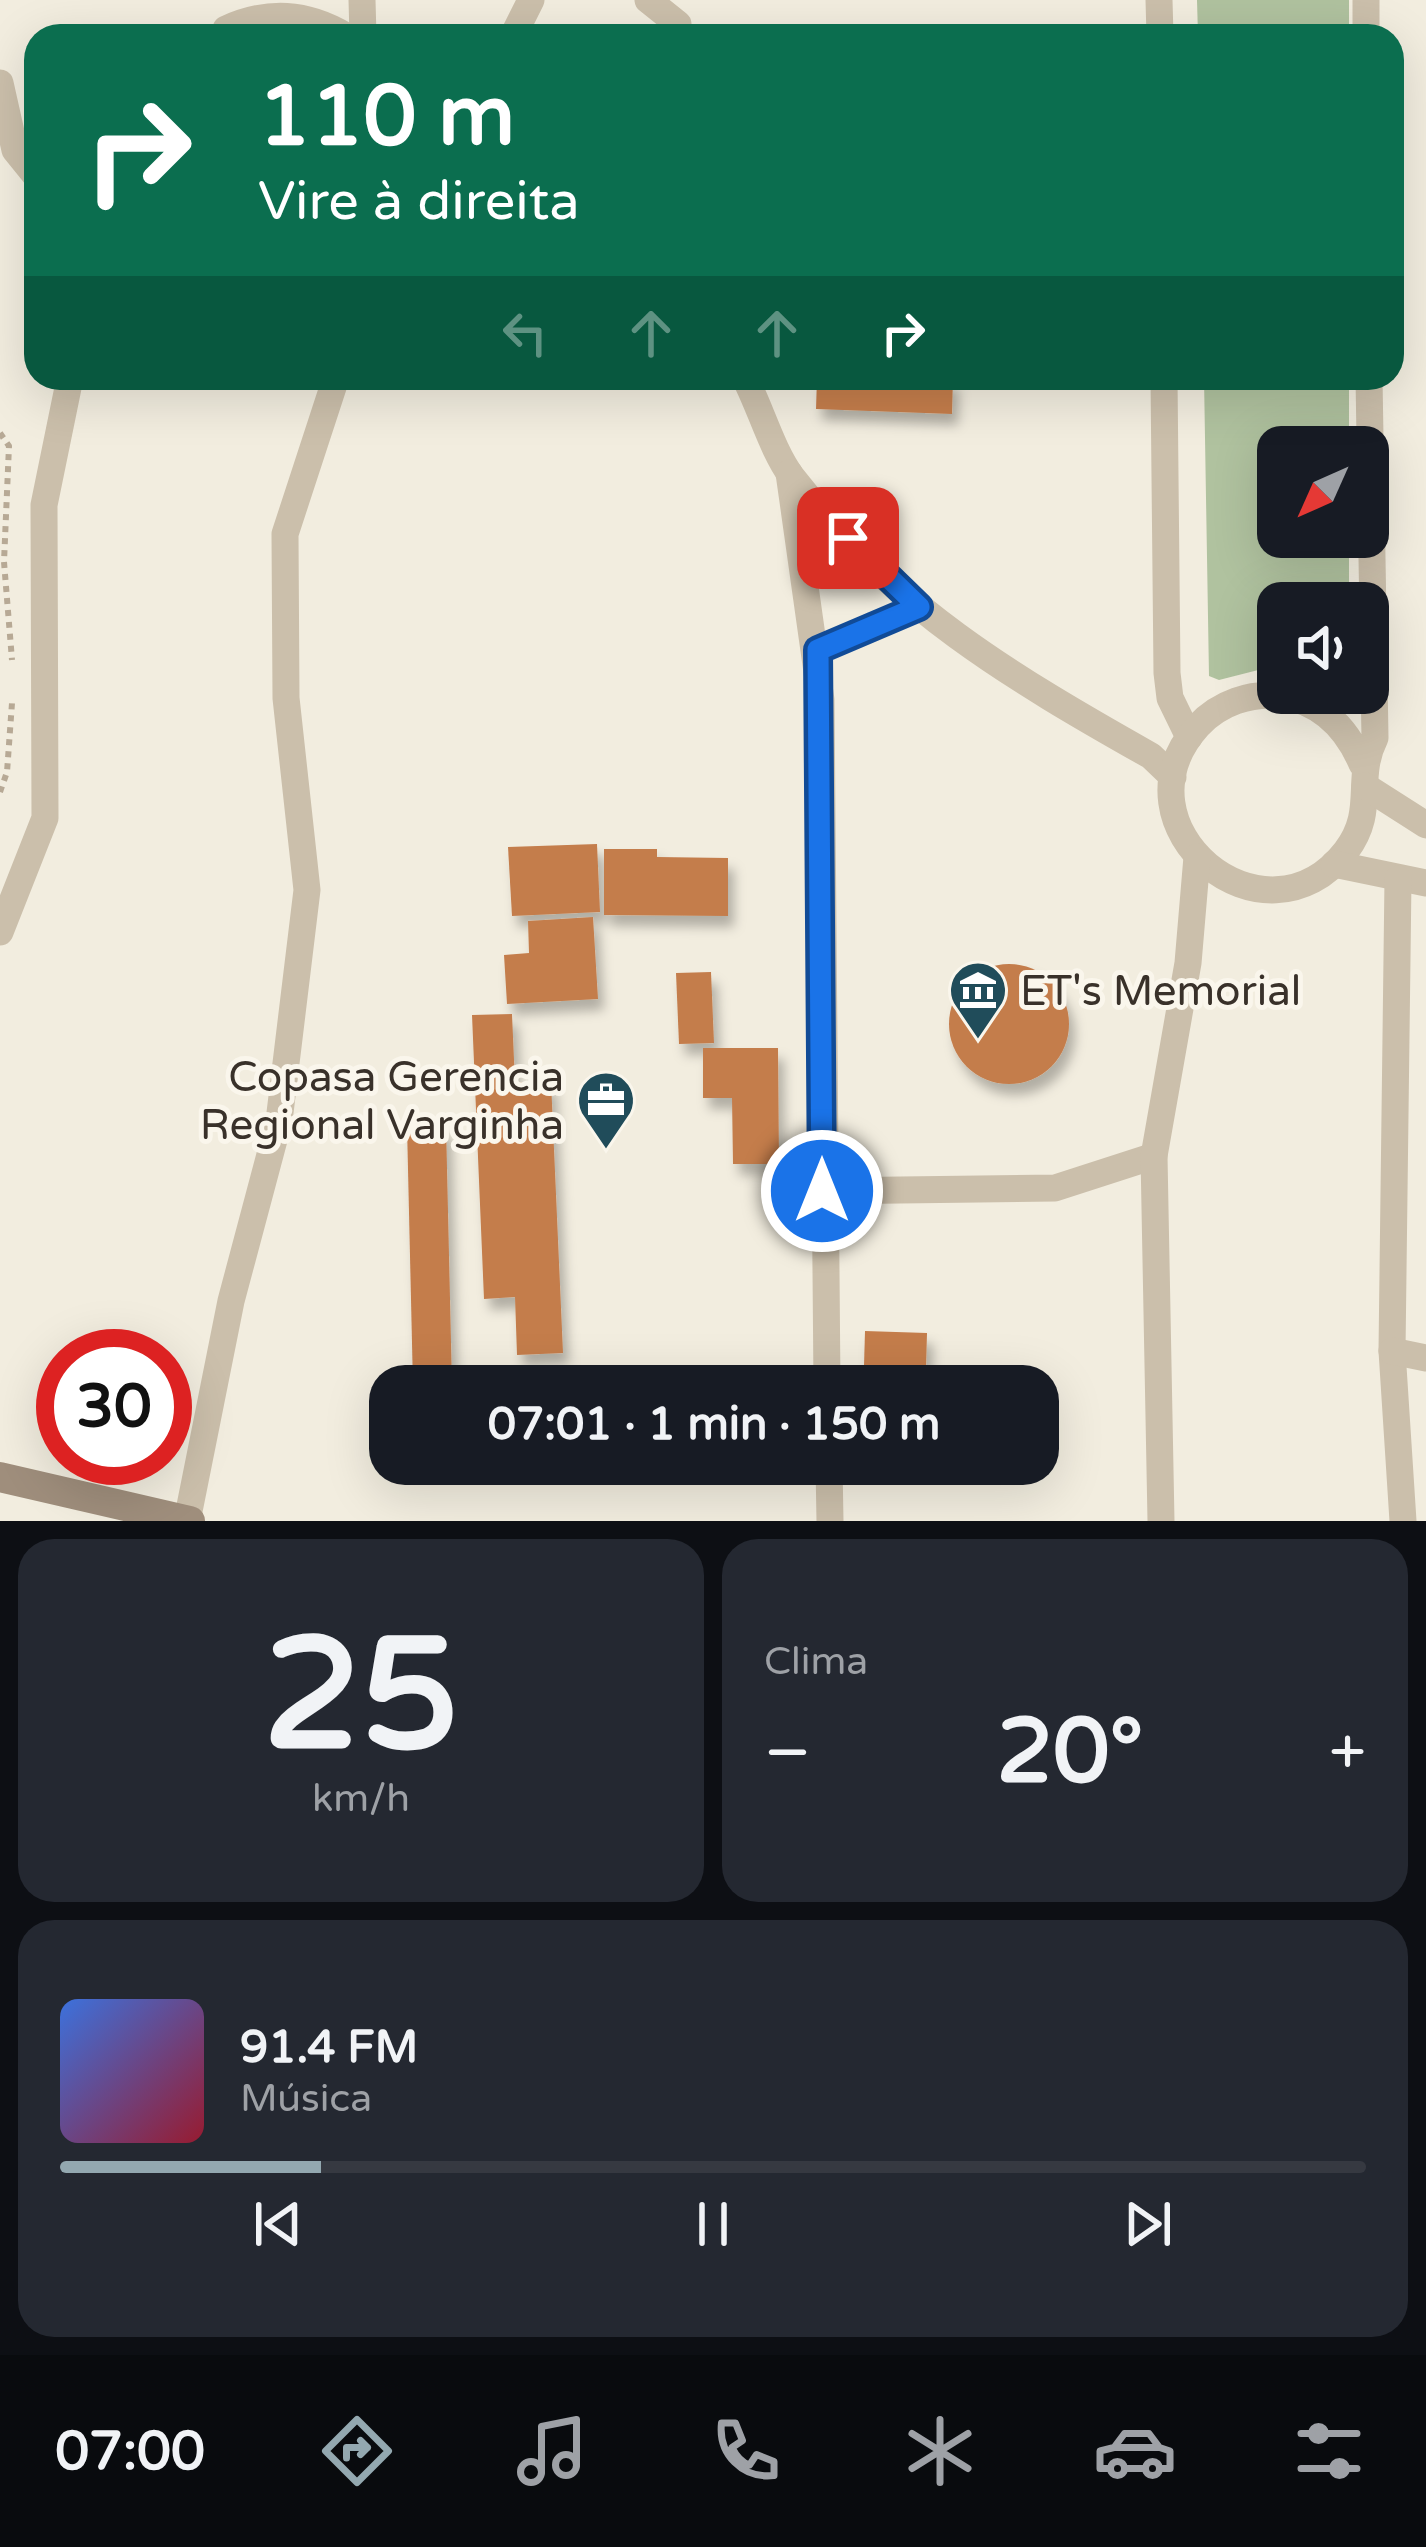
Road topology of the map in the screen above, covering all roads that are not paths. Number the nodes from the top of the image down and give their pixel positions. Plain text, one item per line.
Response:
1 (648, 0) edge
2 (678, 20) edge
3 (255, 24) edge
4 (324, 24) edge
5 (0, 83) edge
6 (24, 162) edge
7 (68, 390) edge
8 (332, 390) edge
9 (751, 390) edge
10 (1164, 390) edge
11 (1369, 390) edge
12 (789, 473) junction
13 (919, 607) junction
14 (818, 650) junction
15 (1189, 737) junction
16 (1364, 775) junction
17 (1173, 777) junction
18 (1426, 825) edge
19 (1198, 857) junction
20 (1334, 864) junction
21 (1412, 881) edge
22 (0, 932) edge
23 (1154, 1156) junction
24 (822, 1191) junction
25 (1392, 1351) junction
26 (1426, 1358) edge
27 (826, 1365) edge
28 (0, 1477) edge
29 (829, 1485) edge
30 (188, 1521) edge
31 (830, 1521) edge
32 (1161, 1521) edge
33 (1402, 1521) edge

1 - 2 street
3 - 4 street
5 - 6 street
7 - 22 street
8 - 30 street
9 - 12 street
10 - 15 street
11 - 16 street
12 - 13 street
12 - 14 street
13 - 14 street
13 - 17 street
14 - 24 street
15 - 16 street
15 - 17 street
16 - 18 street
16 - 20 street
17 - 19 street
19 - 20 street
19 - 23 street
20 - 21 street
21 - 25 street
23 - 24 street
23 - 32 street
24 - 27 street
25 - 26 street
25 - 33 street
28 - 30 street
29 - 31 street

